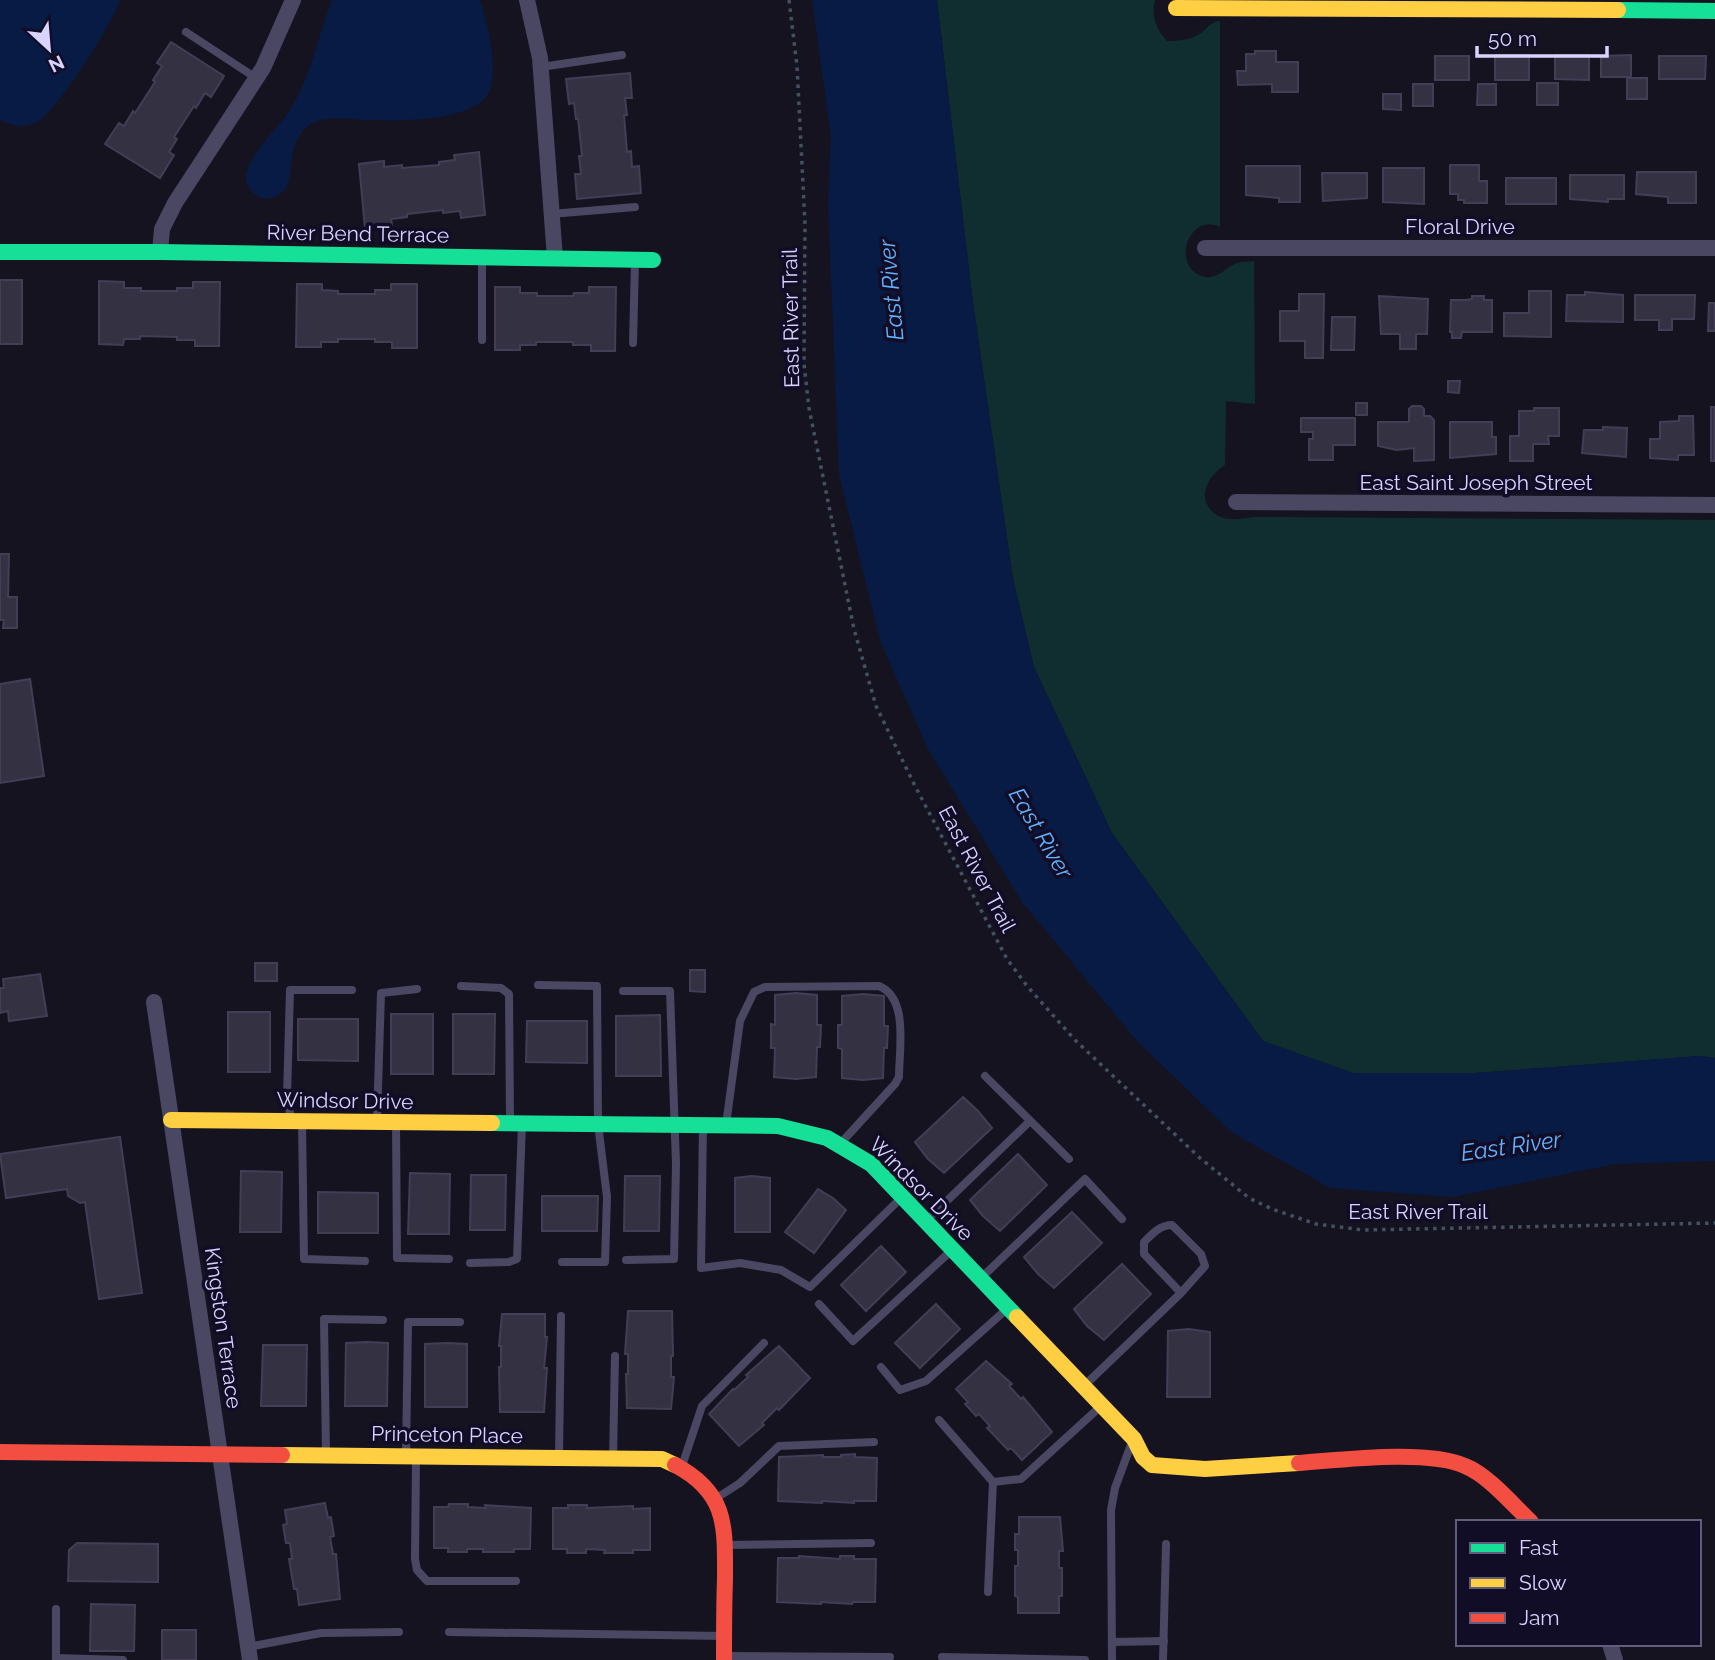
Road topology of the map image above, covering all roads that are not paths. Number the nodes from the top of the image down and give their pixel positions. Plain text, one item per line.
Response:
1 (293, 0) edge
2 (527, 0) edge
3 (1176, 8) dead end
4 (1715, 10) edge
5 (186, 32) dead end
6 (622, 55) dead end
7 (541, 67) junction
8 (256, 78) junction
9 (635, 207) dead end
10 (551, 214) junction
11 (1205, 247) dead end
12 (1715, 248) edge
13 (160, 251) junction
14 (0, 252) edge
15 (482, 257) junction
16 (555, 258) junction
17 (635, 260) junction
18 (653, 260) dead end
19 (482, 340) dead end
20 (633, 343) dead end
21 (1236, 502) dead end
22 (1715, 505) edge
23 (538, 985) dead end
24 (461, 986) dead end
25 (352, 989) dead end
26 (417, 989) dead end
27 (623, 991) dead end
28 (153, 1002) dead end
29 (985, 1076) dead end
30 (171, 1120) junction
31 (297, 1121) junction
32 (1030, 1121) junction
33 (377, 1122) junction
34 (396, 1122) junction
35 (516, 1124) junction
36 (598, 1124) junction
37 (673, 1125) junction
38 (704, 1125) junction
39 (726, 1126) junction
40 (841, 1144) junction
41 (1069, 1159) dead end
42 (902, 1197) junction
43 (1122, 1219) dead end
44 (925, 1222) junction
45 (952, 1250) junction
46 (449, 1259) dead end
47 (626, 1260) dead end
48 (365, 1261) dead end
49 (562, 1262) dead end
50 (470, 1263) dead end
51 (980, 1279) junction
52 (1181, 1293) junction
53 (819, 1304) dead end
54 (1008, 1308) junction
55 (561, 1316) dead end
56 (383, 1320) dead end
57 (460, 1322) dead end
58 (764, 1343) dead end
59 (615, 1356) dead end
60 (881, 1367) dead end
61 (1083, 1387) junction
62 (1101, 1406) junction
63 (939, 1420) dead end
64 (1133, 1439) junction
65 (874, 1442) dead end
66 (0, 1452) edge
67 (220, 1454) junction
68 (326, 1455) junction
69 (411, 1456) junction
70 (559, 1457) junction
71 (613, 1458) junction
72 (682, 1466) junction
73 (993, 1482) junction
74 (715, 1499) junction
75 (1529, 1520) edge
76 (871, 1543) dead end
77 (1166, 1544) dead end
78 (725, 1545) junction
79 (516, 1581) dead end
80 (988, 1592) dead end
81 (56, 1609) dead end
82 (399, 1632) dead end
83 (449, 1632) dead end
84 (724, 1636) junction
85 (1164, 1641) junction
86 (1112, 1642) junction
87 (249, 1653) edge
88 (890, 1657) dead end
89 (942, 1657) dead end
90 (724, 1658) edge
91 (56, 1659) edge
92 (122, 1660) edge
93 (1086, 1660) edge
94 (1111, 1660) edge
95 (1163, 1660) edge

1 - 8 street
2 - 7 street
3 - 4 street
5 - 8 lane
6 - 7 lane
7 - 10 street
8 - 13 street
9 - 10 lane
10 - 16 street
11 - 12 street, Floral Drive
13 - 14 street, River Bend Terrace
13 - 15 street, River Bend Terrace
15 - 16 street, River Bend Terrace
15 - 19 lane
16 - 17 street, River Bend Terrace
17 - 18 street, River Bend Terrace
17 - 20 lane
21 - 22 street, East Saint Joseph Street
23 - 36 lane
24 - 35 lane
25 - 31 lane
26 - 33 lane
27 - 37 lane
28 - 30 street, Kingston Terrace
29 - 32 lane
30 - 31 street, Windsor Drive
30 - 67 street, Kingston Terrace
31 - 33 street, Windsor Drive
31 - 48 lane
32 - 41 lane
32 - 44 lane
33 - 34 street, Windsor Drive
34 - 35 street, Windsor Drive
34 - 46 lane
35 - 36 street, Windsor Drive
35 - 50 lane
36 - 37 street, Windsor Drive
36 - 49 lane
37 - 38 street, Windsor Drive
37 - 47 lane
38 - 39 street, Windsor Drive
38 - 42 lane
39 - 40 street, Windsor Drive
39 - 40 lane
40 - 42 street, Windsor Drive
42 - 44 street, Windsor Drive
43 - 51 lane
44 - 45 street, Windsor Drive
45 - 51 street, Windsor Drive
45 - 53 lane
51 - 54 street, Windsor Drive
52 - 52 lane
52 - 61 lane
54 - 60 lane
54 - 61 street, Windsor Drive
55 - 70 lane
56 - 68 lane
57 - 69 lane
58 - 72 lane
59 - 71 lane
61 - 62 street, Windsor Drive
62 - 64 street, Windsor Drive
62 - 73 lane
63 - 73 lane
64 - 75 street, Windsor Drive
64 - 86 lane
65 - 74 lane
66 - 67 street, Princeton Place
67 - 68 street, Princeton Place
67 - 87 street, Kingston Terrace
68 - 69 street, Princeton Place
69 - 70 street, Princeton Place
69 - 79 lane
70 - 71 street, Princeton Place
71 - 72 street, Princeton Place
72 - 74 street, Princeton Place
73 - 80 lane
74 - 78 street, Princeton Place
76 - 78 lane
77 - 85 lane
78 - 84 street, Princeton Place
81 - 91 lane
82 - 87 lane
83 - 84 lane
84 - 90 street, Princeton Place
85 - 86 lane
85 - 95 lane
86 - 94 lane
88 - 90 lane
89 - 93 lane
91 - 92 lane

